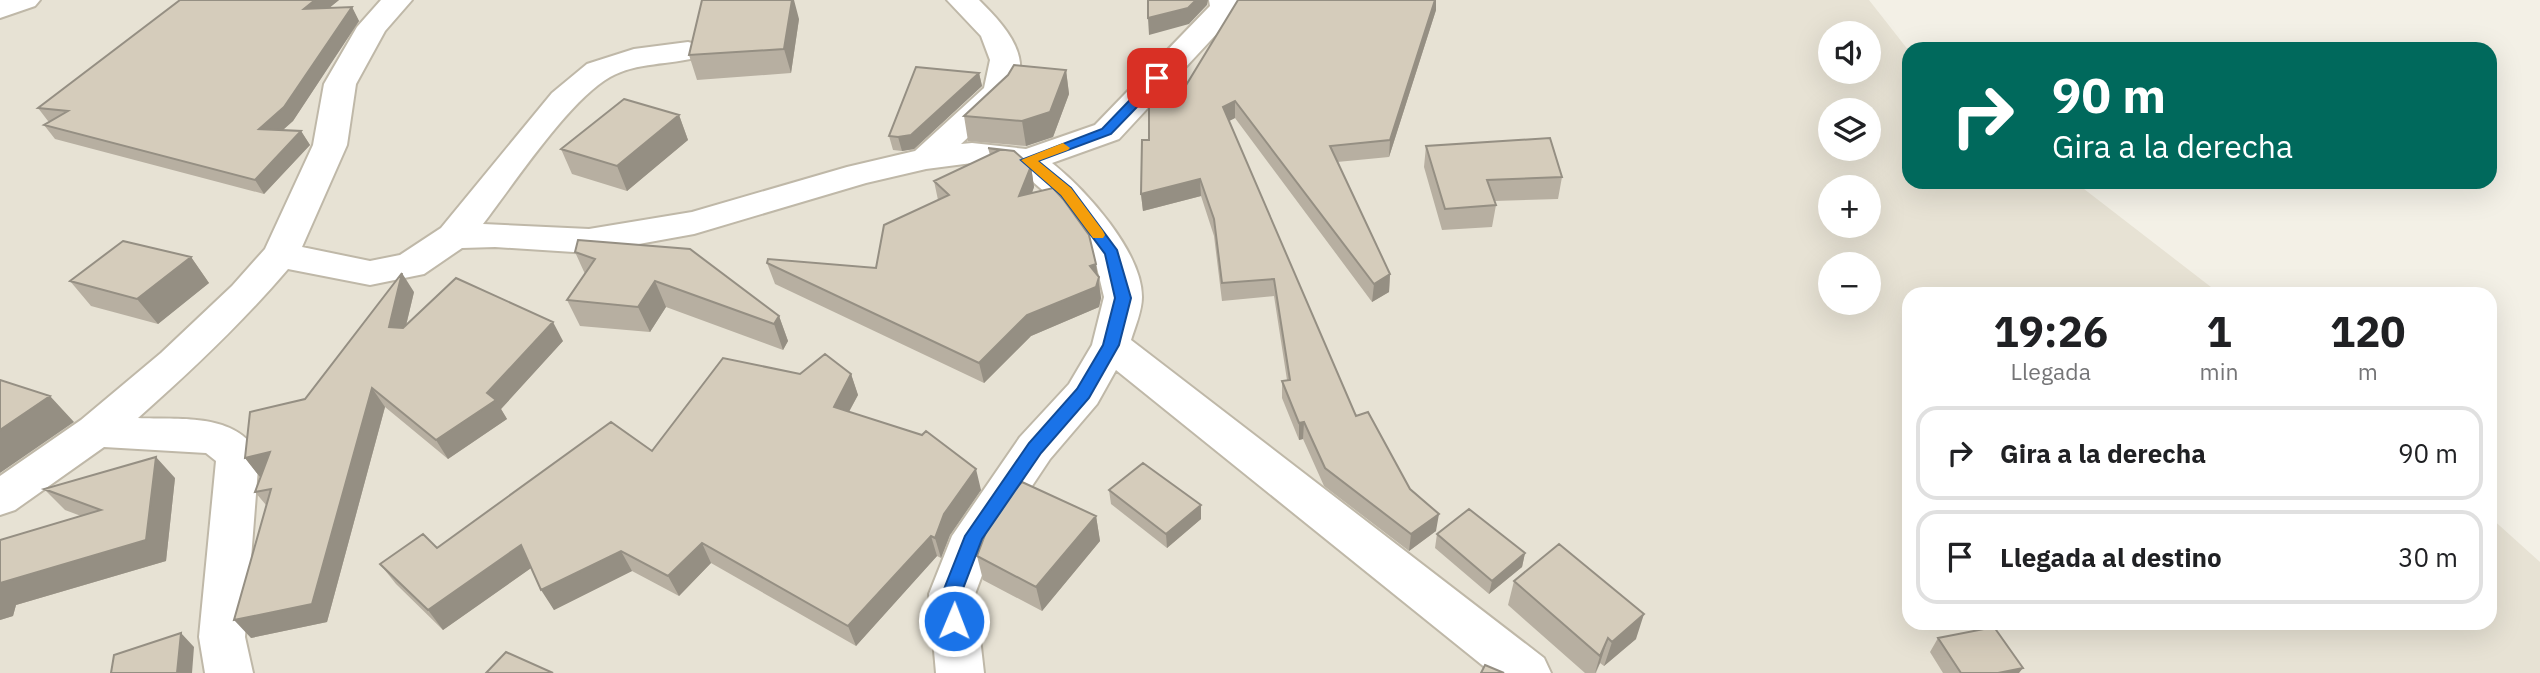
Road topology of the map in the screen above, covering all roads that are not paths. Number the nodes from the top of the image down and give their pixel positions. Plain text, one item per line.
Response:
1 (25, 0) edge
2 (397, 0) edge
3 (962, 0) edge
4 (1224, 0) edge
5 (0, 9) edge
6 (688, 51) edge
7 (926, 159) junction
8 (1028, 160) junction
9 (454, 236) junction
10 (279, 255) junction
11 (1111, 345) junction
12 (96, 431) junction
13 (0, 498) edge
14 (229, 673) edge
15 (960, 673) edge
16 (1527, 673) edge

1 - 5 street
2 - 10 street
3 - 7 street
4 - 8 street
6 - 9 street
7 - 8 street
7 - 9 street
8 - 11 street
9 - 10 street
10 - 12 street
11 - 15 street
11 - 16 street
12 - 13 street
12 - 14 street

